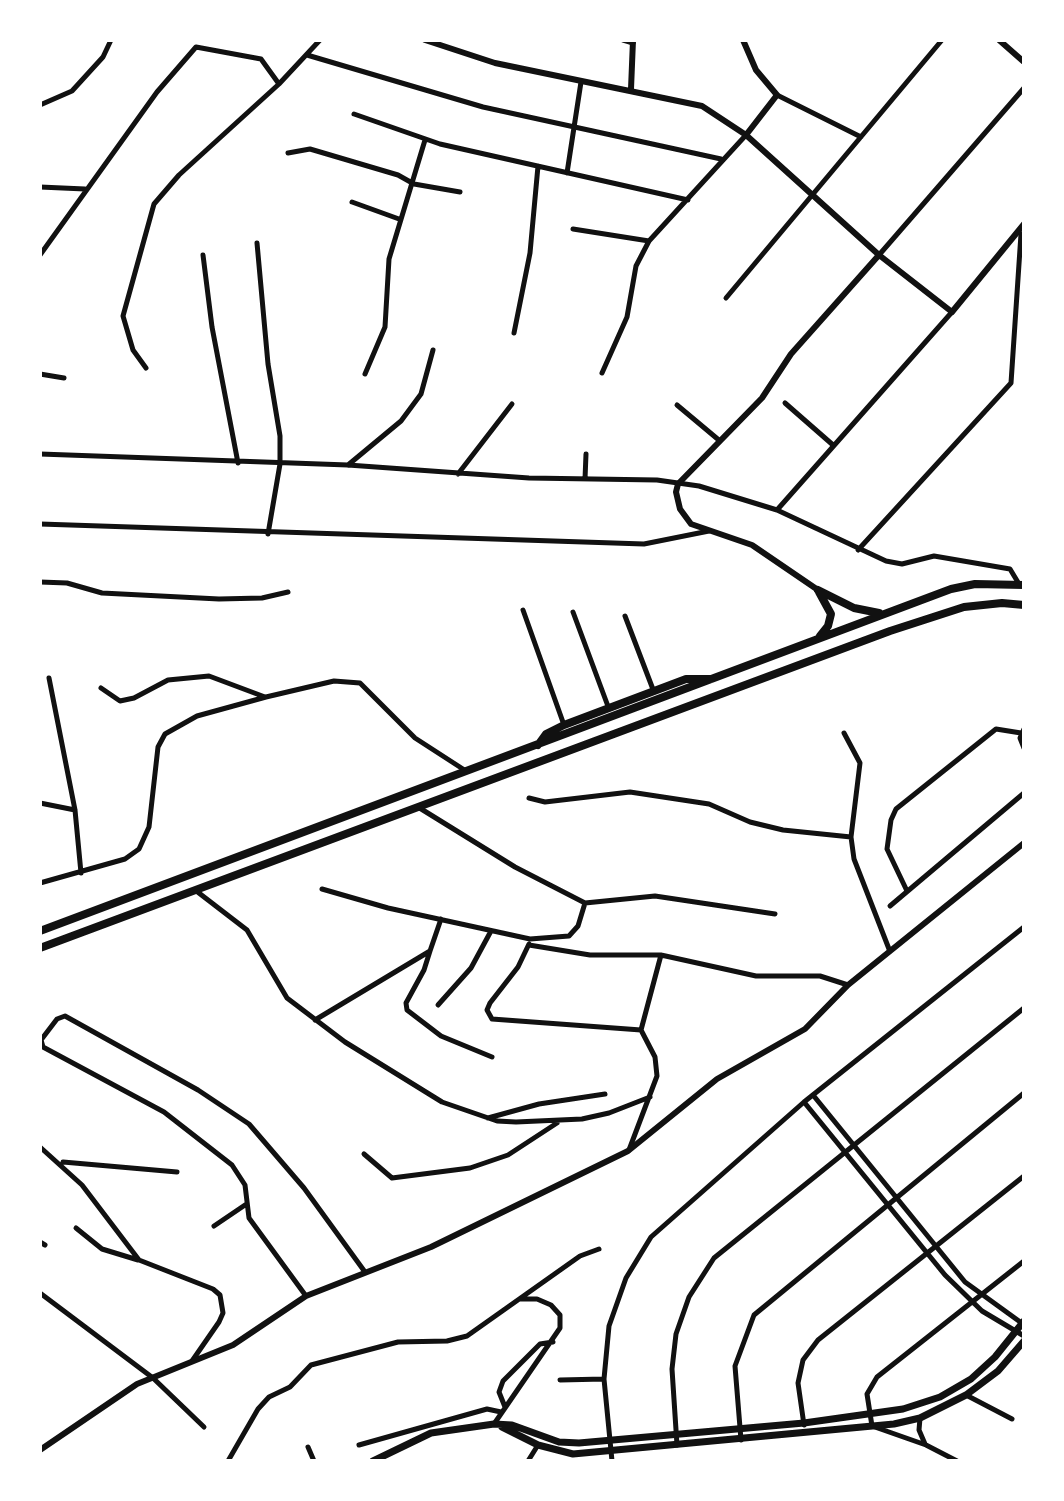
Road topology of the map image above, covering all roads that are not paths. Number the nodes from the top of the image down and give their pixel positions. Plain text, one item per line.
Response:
1 (111, 40) edge
2 (320, 40) edge
3 (425, 40) edge
4 (623, 40) edge
5 (743, 40) edge
6 (942, 40) edge
7 (999, 40) edge
8 (633, 42) edge
9 (307, 55) junction
10 (1024, 62) edge
11 (581, 82) junction
12 (279, 84) junction
13 (1024, 88) edge
14 (631, 89) junction
15 (777, 95) junction
16 (40, 105) edge
17 (354, 114) dead end
18 (575, 129) junction
19 (746, 135) junction
20 (861, 137) junction
21 (425, 140) junction
22 (288, 153) dead end
23 (721, 159) junction
24 (538, 166) junction
25 (567, 173) junction
26 (414, 184) junction
27 (40, 187) edge
28 (86, 189) junction
29 (460, 192) dead end
30 (813, 194) junction
31 (688, 200) junction
32 (352, 202) dead end
33 (399, 219) junction
34 (1024, 224) edge
35 (573, 229) dead end
36 (1020, 234) edge
37 (649, 241) junction
38 (257, 243) dead end
39 (40, 255) edge
40 (203, 255) dead end
41 (879, 255) junction
42 (726, 298) dead end
43 (952, 312) junction
44 (514, 333) dead end
45 (433, 350) dead end
46 (146, 368) dead end
47 (602, 373) dead end
48 (40, 374) edge
49 (365, 374) dead end
50 (64, 378) dead end
51 (785, 403) dead end
52 (512, 404) dead end
53 (677, 405) dead end
54 (720, 441) junction
55 (833, 445) junction
56 (40, 454) edge
57 (586, 454) dead end
58 (238, 463) junction
59 (280, 464) junction
60 (348, 465) junction
61 (458, 474) junction
62 (585, 479) junction
63 (678, 484) junction
64 (777, 510) junction
65 (40, 524) edge
66 (709, 531) junction
67 (268, 534) junction
68 (858, 550) junction
69 (40, 582) edge
70 (1022, 585) edge
71 (818, 590) junction
72 (288, 592) dead end
73 (1024, 605) edge
74 (523, 610) dead end
75 (573, 612) dead end
76 (884, 613) junction
77 (625, 616) dead end
78 (819, 636) junction
79 (49, 678) dead end
80 (712, 679) junction
81 (101, 688) dead end
82 (654, 692) junction
83 (266, 697) junction
84 (609, 709) junction
85 (564, 725) junction
86 (1023, 731) edge
87 (844, 733) dead end
88 (537, 746) junction
89 (1024, 748) edge
90 (467, 771) junction
91 (1024, 793) edge
92 (529, 798) dead end
93 (40, 803) edge
94 (418, 807) junction
95 (75, 810) junction
96 (851, 837) junction
97 (1024, 843) edge
98 (81, 873) junction
99 (40, 883) edge
100 (322, 889) dead end
101 (195, 890) junction
102 (907, 891) junction
103 (585, 903) junction
104 (890, 906) dead end
105 (775, 914) dead end
106 (441, 919) junction
107 (1024, 927) edge
108 (40, 931) edge
109 (491, 931) junction
110 (529, 942) junction
111 (40, 948) edge
112 (889, 949) junction
113 (430, 951) junction
114 (661, 955) junction
115 (848, 985) junction
116 (438, 1005) dead end
117 (1024, 1008) edge
118 (315, 1020) junction
119 (641, 1030) junction
120 (492, 1057) dead end
121 (1024, 1093) edge
122 (605, 1094) dead end
123 (813, 1095) junction
124 (650, 1097) junction
125 (804, 1102) junction
126 (487, 1118) junction
127 (560, 1120) junction
128 (853, 1145) junction
129 (40, 1147) edge
130 (628, 1151) junction
131 (844, 1152) junction
132 (364, 1154) dead end
133 (61, 1162) junction
134 (177, 1172) dead end
135 (1024, 1176) edge
136 (895, 1198) junction
137 (245, 1205) junction
138 (886, 1205) junction
139 (214, 1226) dead end
140 (76, 1228) dead end
141 (935, 1248) junction
142 (599, 1249) dead end
143 (928, 1254) junction
144 (139, 1260) junction
145 (1024, 1261) edge
146 (365, 1272) junction
147 (40, 1293) edge
148 (980, 1295) junction
149 (306, 1296) junction
150 (520, 1299) junction
151 (972, 1302) junction
152 (1023, 1323) edge
153 (1022, 1337) edge
154 (553, 1342) junction
155 (189, 1364) junction
156 (153, 1378) junction
157 (604, 1379) junction
158 (560, 1380) dead end
159 (966, 1395) junction
160 (503, 1409) junction
161 (869, 1416) junction
162 (920, 1418) junction
163 (1012, 1419) dead end
164 (804, 1423) junction
165 (497, 1425) junction
166 (872, 1426) junction
167 (204, 1427) dead end
168 (739, 1429) junction
169 (676, 1434) junction
170 (805, 1434) junction
171 (609, 1440) junction
172 (741, 1440) junction
173 (359, 1445) dead end
174 (538, 1445) junction
175 (926, 1445) junction
176 (677, 1446) junction
177 (308, 1447) dead end
178 (40, 1450) edge
179 (607, 1452) junction
180 (228, 1461) edge
181 (314, 1461) edge
182 (373, 1461) edge
183 (528, 1461) edge
184 (596, 1461) edge
185 (612, 1461) edge
186 (957, 1461) edge

1 - 16 street
2 - 9 street
3 - 11 street
4 - 8 street
5 - 15 street
6 - 20 street
7 - 10 street
8 - 14 street
9 - 12 street
9 - 18 street
11 - 14 street
11 - 18 street
12 - 28 street
12 - 46 street
13 - 41 street
14 - 19 street
15 - 19 street
15 - 20 street
17 - 21 street
18 - 23 street
18 - 25 street
19 - 23 street
19 - 30 street
20 - 30 street
21 - 24 street
21 - 26 street
22 - 26 street
23 - 31 street
24 - 25 street
24 - 44 street
25 - 31 street
26 - 29 street
26 - 33 street
27 - 28 street
28 - 39 street
30 - 41 street
30 - 42 street
31 - 37 street
32 - 33 street
33 - 49 street
34 - 36 street
35 - 37 street
36 - 43 street
36 - 68 street
37 - 47 street
38 - 59 street
40 - 58 street
41 - 43 street
41 - 54 street
43 - 55 street
45 - 60 street
48 - 50 street
51 - 55 street
52 - 61 street
53 - 54 street
54 - 63 street
55 - 64 street
56 - 58 street
57 - 62 street
58 - 59 street
59 - 60 street
59 - 67 street
60 - 61 street
61 - 62 street
62 - 63 street
63 - 64 street
63 - 66 street
64 - 68 street
65 - 67 street
66 - 67 street
66 - 71 street
68 - 70 street
69 - 72 street
70 - 76 highway
71 - 76 highway
71 - 78 highway
73 - 94 highway
74 - 85 street
75 - 84 street
76 - 78 highway
77 - 82 street
78 - 80 highway
79 - 95 street
80 - 82 highway
80 - 88 highway
81 - 83 street
82 - 84 highway
83 - 90 street
83 - 98 street
84 - 85 highway
85 - 88 highway
86 - 89 street
86 - 102 street
87 - 96 street
88 - 90 highway
90 - 108 highway
91 - 102 street
92 - 96 street
93 - 95 street
94 - 101 highway
94 - 103 street
95 - 98 street
96 - 112 street
97 - 112 street
98 - 99 street
100 - 106 street
101 - 111 highway
101 - 118 street
102 - 104 street
103 - 105 street
103 - 110 street
106 - 109 street
106 - 113 street
107 - 123 street
109 - 110 street
109 - 116 street
110 - 114 street
110 - 119 street
112 - 115 street
113 - 118 street
113 - 120 street
114 - 115 street
114 - 119 street
115 - 130 street
117 - 128 street
118 - 126 street
119 - 124 street
121 - 136 street
122 - 126 street
123 - 125 street
123 - 128 street
124 - 127 street
124 - 130 street
125 - 131 street
125 - 157 street
126 - 127 street
127 - 132 street
128 - 131 street
128 - 136 street
129 - 133 street
130 - 146 street
131 - 138 street
131 - 169 street
133 - 134 street
133 - 144 street
135 - 141 street
136 - 138 street
136 - 141 street
137 - 139 street
137 - 146 street
137 - 149 street
138 - 143 street
138 - 168 street
140 - 144 street
141 - 143 street
141 - 148 street
142 - 150 street
143 - 151 street
143 - 164 street
144 - 155 street
145 - 148 street
146 - 149 street
147 - 156 street
148 - 151 street
148 - 152 street
149 - 155 street
150 - 154 street
150 - 180 street
151 - 153 street
151 - 161 street
152 - 153 main road
153 - 159 main road
153 - 161 main road
154 - 160 street
154 - 160 street
155 - 156 street
156 - 167 street
156 - 178 street
157 - 158 street
157 - 171 street
159 - 162 main road
159 - 163 street
160 - 165 street
160 - 173 street
161 - 164 main road
161 - 166 street
162 - 166 main road
162 - 175 street
164 - 168 main road
164 - 170 street
165 - 171 main road
165 - 174 main road
165 - 182 main road
166 - 170 main road
166 - 175 street
168 - 169 main road
168 - 172 street
169 - 171 main road
169 - 176 street
170 - 172 main road
171 - 179 street
172 - 176 main road
174 - 179 main road
174 - 183 street
175 - 186 street
176 - 179 main road
177 - 181 street
179 - 184 street
179 - 185 street

